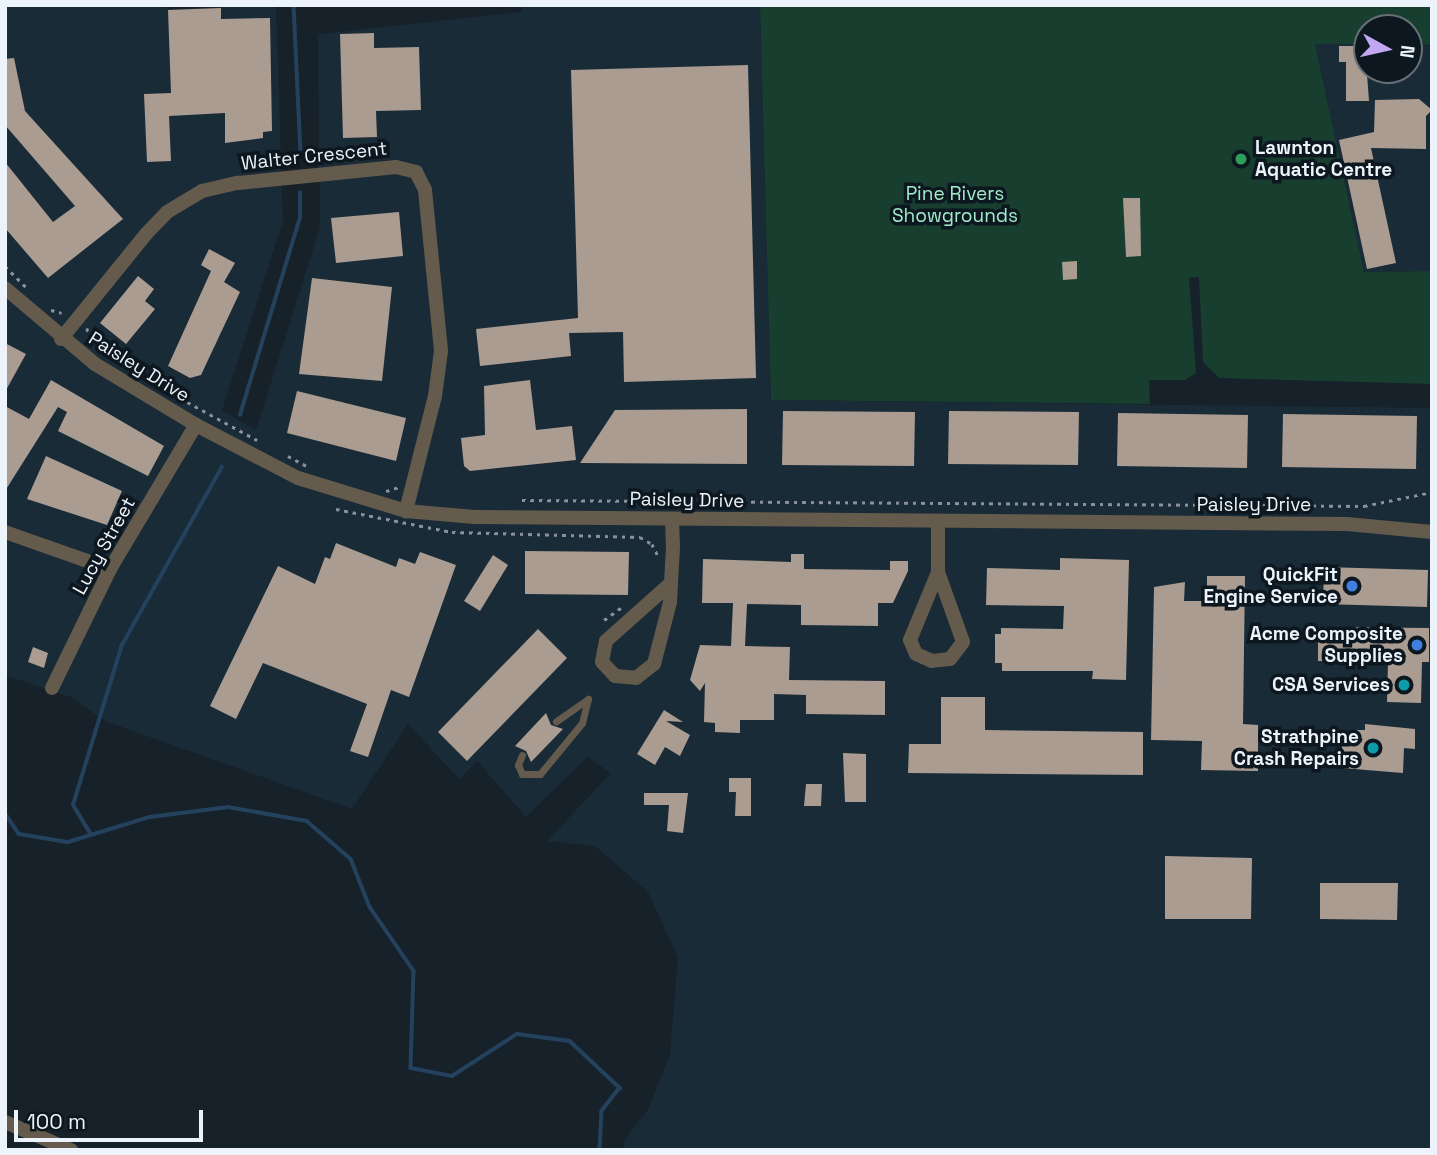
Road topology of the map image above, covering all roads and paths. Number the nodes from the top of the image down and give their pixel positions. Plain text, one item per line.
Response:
1 (5, 266) edge
2 (5, 288) edge
3 (30, 291) dead end
4 (46, 307) dead end
5 (62, 313) dead end
6 (86, 328) dead end
7 (61, 339) junction
8 (96, 348) dead end
9 (172, 394) dead end
10 (196, 425) junction
11 (265, 445) dead end
12 (285, 455) dead end
13 (312, 468) dead end
14 (412, 489) junction
15 (380, 491) dead end
16 (1432, 492) edge
17 (522, 500) dead end
18 (336, 509) dead end
19 (407, 511) junction
20 (672, 519) junction
21 (938, 522) junction
22 (5, 532) edge
23 (1432, 532) edge
24 (659, 565) dead end
25 (110, 569) junction
26 (938, 572) junction
27 (670, 583) junction
28 (629, 602) dead end
29 (604, 621) dead end
30 (52, 688) dead end
31 (556, 721) dead end
32 (522, 755) dead end
33 (5, 1122) edge
34 (71, 1150) edge

1 - 3 path
2 - 7 street, Paisley Drive
4 - 5 path
6 - 8 path
7 - 10 street, Paisley Drive
7 - 14 street, Walter Crescent
9 - 11 path
10 - 19 street, Paisley Drive
10 - 25 street, Lucy Street
12 - 13 path
14 - 15 path
14 - 19 street, Walter Crescent
16 - 17 path
18 - 24 path
19 - 20 street, Paisley Drive
20 - 21 street, Paisley Drive
20 - 27 street
21 - 23 street, Paisley Drive
21 - 26 street
22 - 25 street
25 - 30 street, Lucy Street
26 - 26 street
27 - 27 street
28 - 29 path
31 - 32 lane
33 - 34 street

